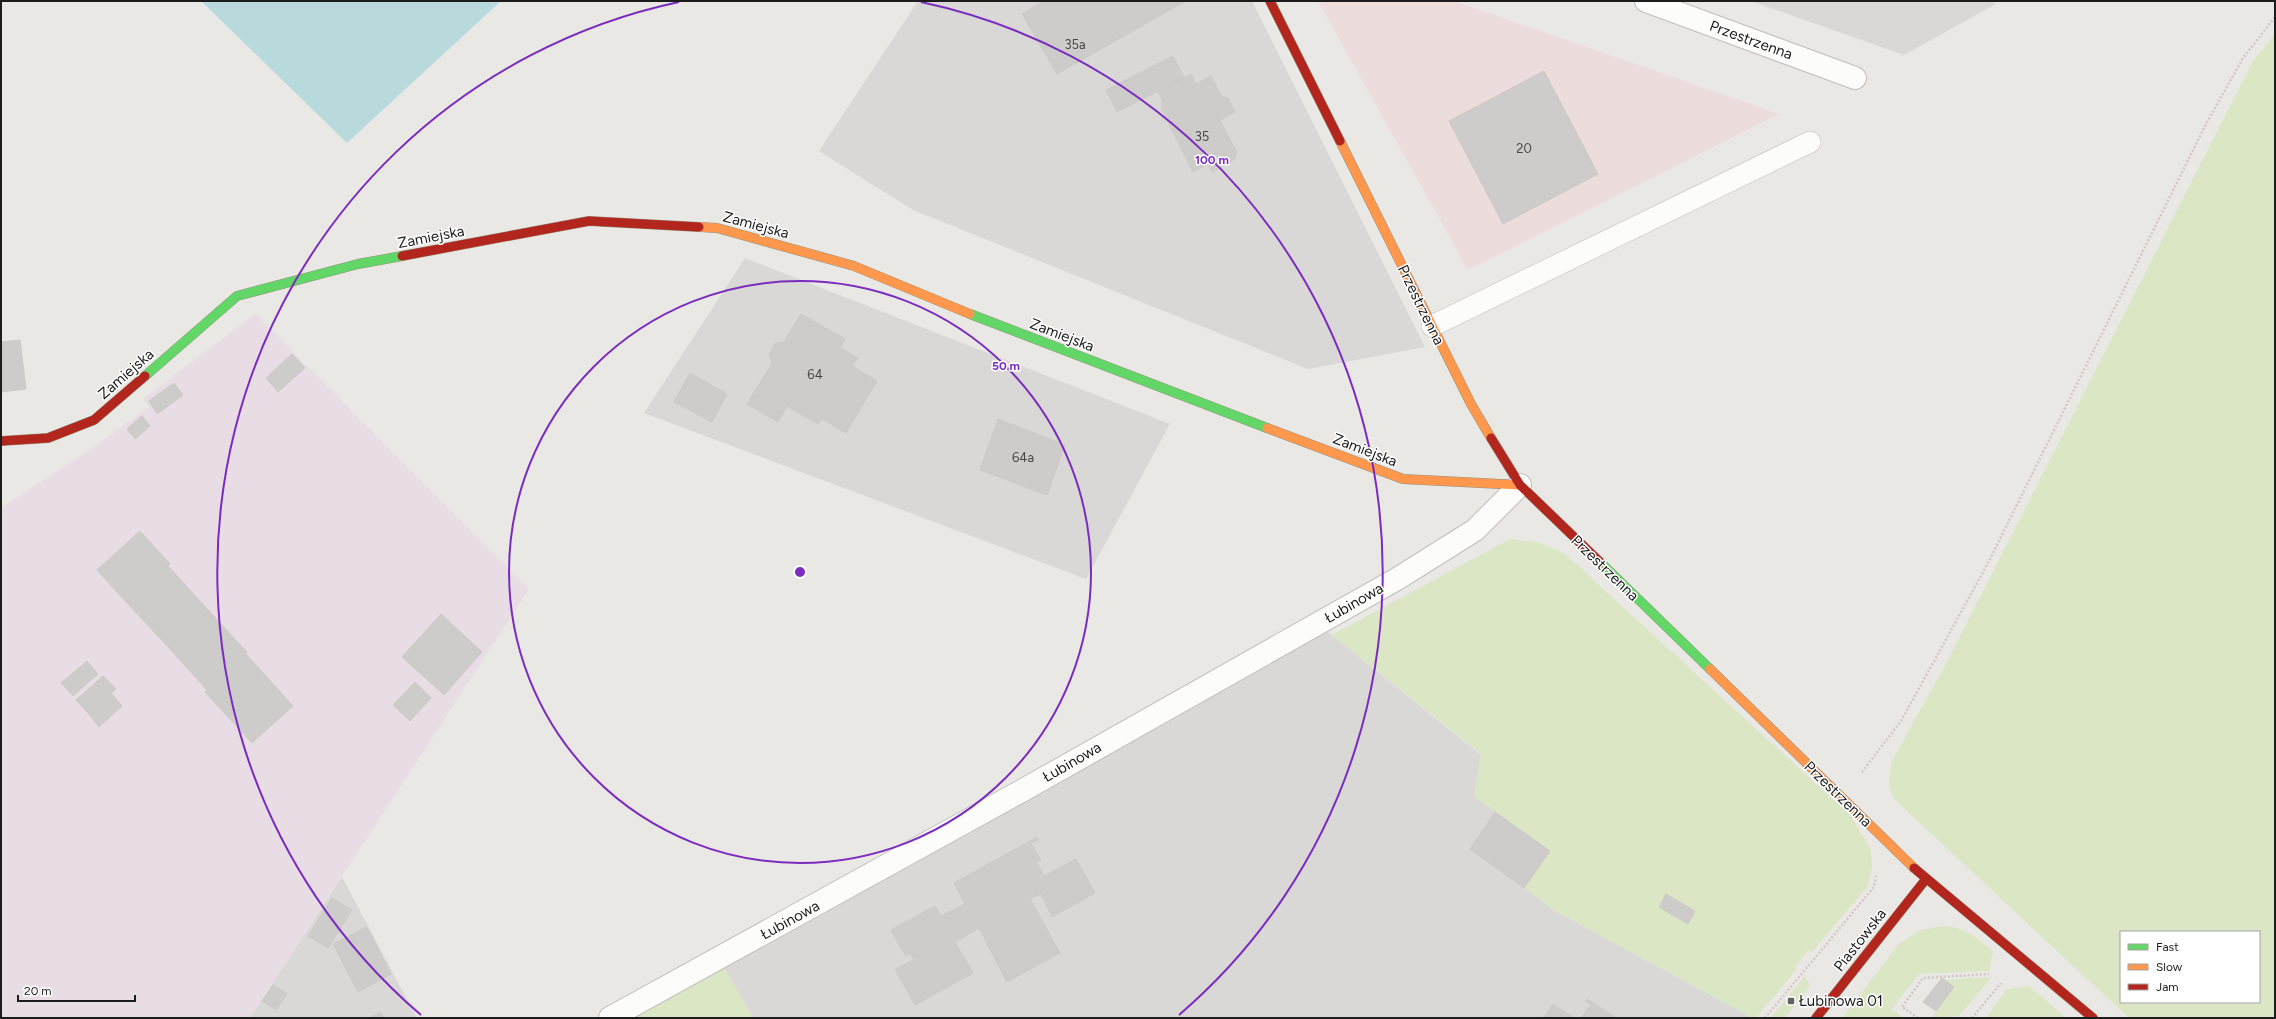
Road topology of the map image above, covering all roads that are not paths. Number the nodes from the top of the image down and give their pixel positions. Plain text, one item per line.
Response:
1 (1270, 1) edge
2 (1646, 1) edge
3 (1855, 78) dead end
4 (1810, 142) dead end
5 (1432, 326) junction
6 (1, 441) edge
7 (1520, 485) junction
8 (1926, 878) junction
9 (610, 1018) edge
10 (1816, 1018) edge
11 (2093, 1018) edge

1 - 5 street, Przestrzenna
2 - 3 street, Przestrzenna
4 - 5 lane
5 - 7 street, Przestrzenna
6 - 7 street, Zamiejska
7 - 8 street, Przestrzenna
7 - 9 street, Łubinowa
8 - 10 street, Piastowska
8 - 11 street, Przestrzenna

